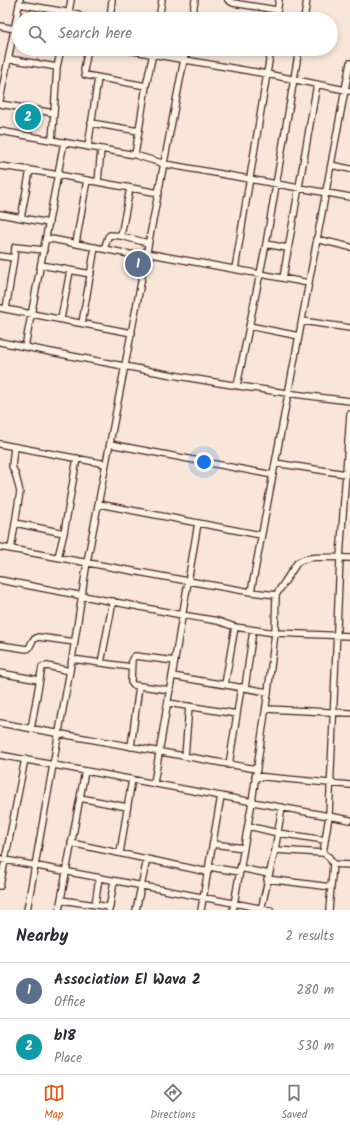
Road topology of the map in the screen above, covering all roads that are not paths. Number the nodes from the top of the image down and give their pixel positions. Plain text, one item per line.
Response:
1 (71, 0) edge
2 (112, 0) edge
3 (162, 0) edge
4 (195, 0) edge
5 (228, 0) edge
6 (279, 0) edge
7 (307, 0) edge
8 (20, 2) edge
9 (277, 10) joint
10 (19, 12) edge
11 (69, 12) joint
12 (111, 12) edge
13 (160, 12) edge
14 (193, 12) edge
15 (305, 12) edge
16 (0, 26) edge
17 (12, 28) edge
18 (12, 48) edge
19 (60, 56) edge
20 (87, 56) edge
21 (153, 56) edge
22 (169, 56) edge
23 (185, 56) edge
24 (269, 56) edge
25 (298, 56) edge
26 (9, 59) junction
27 (184, 60) junction
28 (350, 63) edge
29 (57, 68) junction
30 (267, 74) junction
31 (98, 78) junction
32 (294, 80) junction
33 (317, 84) junction
34 (146, 86) junction
35 (348, 90) edge
36 (0, 100) edge
37 (0, 104) edge
38 (54, 113) junction
39 (91, 123) junction
40 (0, 131) edge
41 (139, 131) junction
42 (52, 140) junction
43 (64, 142) junction
44 (88, 147) junction
45 (101, 149) junction
46 (135, 155) junction
47 (165, 164) junction
48 (331, 165) junction
49 (0, 166) edge
50 (350, 169) edge
51 (30, 170) junction
52 (58, 175) junction
53 (248, 179) junction
54 (87, 180) junction
55 (98, 182) junction
56 (275, 184) junction
57 (298, 187) junction
58 (130, 188) junction
59 (159, 193) junction
60 (326, 193) junction
61 (350, 197) edge
62 (0, 214) edge
63 (21, 218) junction
64 (49, 223) junction
65 (121, 236) junction
66 (46, 238) junction
67 (316, 239) junction
68 (76, 243) junction
69 (148, 243) junction
70 (266, 244) junction
71 (95, 247) junction
72 (350, 247) edge
73 (287, 248) junction
74 (104, 249) junction
75 (44, 250) junction
76 (146, 255) junction
77 (0, 256) edge
78 (14, 258) junction
79 (41, 265) junction
80 (234, 269) junction
81 (70, 270) junction
82 (91, 274) junction
83 (260, 274) junction
84 (283, 278) junction
85 (309, 283) junction
86 (3, 309) edge
87 (32, 314) junction
88 (61, 320) junction
89 (302, 321) junction
90 (82, 324) junction
91 (249, 326) junction
92 (350, 326) edge
93 (132, 333) junction
94 (299, 336) junction
95 (0, 342) edge
96 (25, 347) junction
97 (125, 366) junction
98 (237, 386) junction
99 (288, 394) junction
100 (350, 402) edge
101 (350, 414) edge
102 (0, 444) edge
103 (110, 444) junction
104 (14, 447) junction
105 (77, 458) junction
106 (275, 463) junction
107 (106, 464) junction
108 (346, 474) junction
109 (273, 475) junction
110 (347, 486) edge
111 (99, 504) junction
112 (15, 523) junction
113 (198, 523) junction
114 (64, 533) junction
115 (261, 535) junction
116 (0, 547) edge
117 (11, 549) junction
118 (58, 557) junction
119 (340, 558) junction
120 (350, 558) edge
121 (87, 562) junction
122 (0, 580) edge
123 (188, 581) junction
124 (251, 592) junction
125 (82, 595) junction
126 (276, 595) junction
127 (113, 602) junction
128 (182, 616) junction
129 (235, 627) junction
130 (253, 630) junction
131 (275, 633) junction
132 (336, 635) junction
133 (350, 636) edge
134 (75, 642) junction
135 (0, 645) edge
136 (72, 659) junction
137 (175, 662) junction
138 (101, 663) junction
139 (131, 667) junction
140 (70, 671) junction
141 (0, 673) edge
142 (172, 676) junction
143 (39, 680) junction
144 (225, 684) junction
145 (140, 686) junction
146 (243, 687) junction
147 (170, 690) junction
148 (268, 692) junction
149 (168, 703) junction
150 (189, 706) junction
151 (266, 709) junction
152 (333, 712) junction
153 (350, 713) edge
154 (238, 714) junction
155 (0, 723) edge
156 (31, 729) junction
157 (59, 734) junction
158 (131, 747) junction
159 (160, 752) junction
160 (0, 755) edge
161 (184, 756) junction
162 (25, 759) junction
163 (229, 764) junction
164 (54, 765) junction
165 (256, 769) junction
166 (84, 771) junction
167 (256, 776) junction
168 (132, 779) junction
169 (154, 783) junction
170 (330, 783) junction
171 (350, 785) edge
172 (221, 796) junction
173 (80, 798) junction
174 (252, 802) junction
175 (127, 807) junction
176 (282, 807) junction
177 (329, 816) junction
178 (350, 820) edge
179 (248, 826) junction
180 (278, 833) junction
181 (325, 840) junction
182 (71, 843) junction
183 (213, 844) junction
184 (244, 848) junction
185 (275, 850) junction
186 (120, 853) junction
187 (323, 853) junction
188 (147, 859) junction
189 (2, 860) edge
190 (333, 864) junction
191 (35, 866) junction
192 (350, 866) edge
193 (208, 869) junction
194 (240, 870) junction
195 (66, 872) junction
196 (268, 876) junction
197 (99, 878) junction
198 (114, 881) junction
199 (0, 886) edge
200 (141, 886) junction
201 (331, 887) junction
202 (203, 898) junction
203 (61, 900) junction
204 (234, 904) junction
205 (95, 905) junction
206 (109, 908) edge
207 (261, 909) edge
208 (27, 910) edge
209 (59, 910) edge
210 (136, 910) edge
211 (201, 910) edge
212 (233, 910) edge
213 (270, 910) edge
214 (329, 910) edge

1 - 11 street
2 - 12 street
3 - 13 street
4 - 14 street
5 - 9 street
6 - 9 street
7 - 15 street
8 - 10 street
8 - 11 street
16 - 17 street
18 - 26 street
19 - 29 street
20 - 31 street
21 - 34 street
22 - 27 street
23 - 27 street
24 - 30 street
25 - 32 street
26 - 29 street
26 - 36 street
27 - 30 street
27 - 47 street
28 - 35 street
29 - 38 street
30 - 32 street
30 - 53 street
31 - 34 street
31 - 39 street
32 - 33 street
32 - 56 street
33 - 35 street
33 - 57 street
34 - 41 street
35 - 48 street
37 - 38 street
38 - 42 street
39 - 41 street
39 - 44 street
40 - 42 street
41 - 46 street
42 - 43 street
43 - 44 street
43 - 52 street
44 - 45 street
45 - 46 street
45 - 55 street
46 - 47 street
47 - 53 street
47 - 59 street
48 - 50 street
48 - 60 street
49 - 51 street
51 - 52 street
51 - 63 street
52 - 54 street
52 - 64 street
53 - 56 street
53 - 80 street
54 - 55 street
54 - 68 street
55 - 58 street
56 - 57 street
56 - 70 street
57 - 60 street
57 - 73 street
58 - 59 street
58 - 65 street
59 - 69 street
60 - 61 street
60 - 67 street
62 - 63 street
63 - 64 street
64 - 66 street
65 - 69 street
65 - 74 street
66 - 68 street
66 - 75 street
67 - 72 street
67 - 85 street
68 - 71 street
69 - 76 street
70 - 73 street
70 - 83 street
71 - 74 street
71 - 82 street
73 - 84 street
74 - 76 street
75 - 78 street
75 - 79 street
76 - 80 street
76 - 93 street
77 - 78 street
78 - 86 street
79 - 81 street
79 - 87 street
80 - 83 street
81 - 82 street
81 - 88 street
82 - 90 street
83 - 84 street
83 - 91 street
84 - 85 street
85 - 89 street
86 - 87 street
87 - 88 street
87 - 96 street
88 - 90 street
89 - 92 street
89 - 94 street
90 - 93 street
91 - 94 street
91 - 98 street
93 - 97 street
94 - 99 street
95 - 96 street
96 - 97 street
97 - 98 street
97 - 103 street
98 - 99 street
99 - 100 street
99 - 106 street
101 - 108 street
102 - 104 street
103 - 107 street
103 - 109 street
104 - 105 street
104 - 112 street
105 - 107 street
105 - 114 street
106 - 108 street
106 - 109 street
107 - 111 street
108 - 110 street
109 - 115 street
110 - 119 street
111 - 113 street
111 - 121 street
112 - 114 street
112 - 117 street
113 - 115 street
113 - 123 street
114 - 118 street
115 - 124 street
116 - 117 street
117 - 118 street
118 - 121 street
119 - 120 street
119 - 126 street
119 - 132 street
121 - 123 street
121 - 125 street
122 - 125 street
123 - 124 street
123 - 128 street
124 - 126 street
125 - 127 street
125 - 134 street
126 - 131 street
127 - 128 street
127 - 138 street
128 - 129 street
128 - 137 street
129 - 130 street
129 - 144 street
130 - 131 street
130 - 146 street
131 - 132 street
131 - 148 street
132 - 133 street
132 - 152 street
134 - 135 street
134 - 136 street
136 - 138 street
136 - 140 street
137 - 139 street
137 - 142 street
138 - 139 street
139 - 145 street
140 - 143 street
140 - 157 street
141 - 143 street
142 - 144 street
142 - 147 street
143 - 156 street
144 - 146 street
145 - 147 street
145 - 158 street
146 - 148 street
146 - 154 street
147 - 149 street
148 - 151 street
149 - 150 street
149 - 159 street
150 - 154 street
150 - 161 street
151 - 152 street
151 - 165 street
152 - 153 street
152 - 170 street
154 - 163 street
155 - 156 street
156 - 157 street
157 - 158 street
157 - 164 street
158 - 159 street
159 - 161 street
159 - 169 street
160 - 162 street
161 - 163 street
162 - 164 street
162 - 189 street
163 - 165 street
164 - 166 street
164 - 191 street
165 - 167 street
166 - 168 street
166 - 173 street
167 - 170 street
167 - 174 street
168 - 169 street
168 - 175 street
169 - 172 street
170 - 171 street
170 - 177 street
172 - 174 street
172 - 183 street
173 - 175 street
173 - 182 street
174 - 176 street
174 - 179 street
175 - 186 street
176 - 177 street
176 - 180 street
177 - 178 street
177 - 181 street
179 - 180 street
179 - 184 street
180 - 181 street
180 - 185 street
181 - 187 street
182 - 186 street
182 - 195 street
183 - 184 street
183 - 193 street
184 - 194 street
185 - 187 street
185 - 196 street
186 - 188 street
187 - 190 street
188 - 193 street
188 - 200 street
189 - 191 street
189 - 199 street
190 - 192 street
190 - 201 street
191 - 195 street
191 - 208 street
193 - 194 street
193 - 202 street
194 - 196 street
194 - 204 street
195 - 197 street
195 - 203 street
196 - 201 street
196 - 207 street
197 - 198 street
197 - 205 street
198 - 200 street
198 - 206 street
200 - 202 street
200 - 210 street
201 - 214 street
202 - 204 street
202 - 211 street
203 - 205 street
203 - 209 street
204 - 207 street
204 - 212 street
205 - 206 street
207 - 213 street

